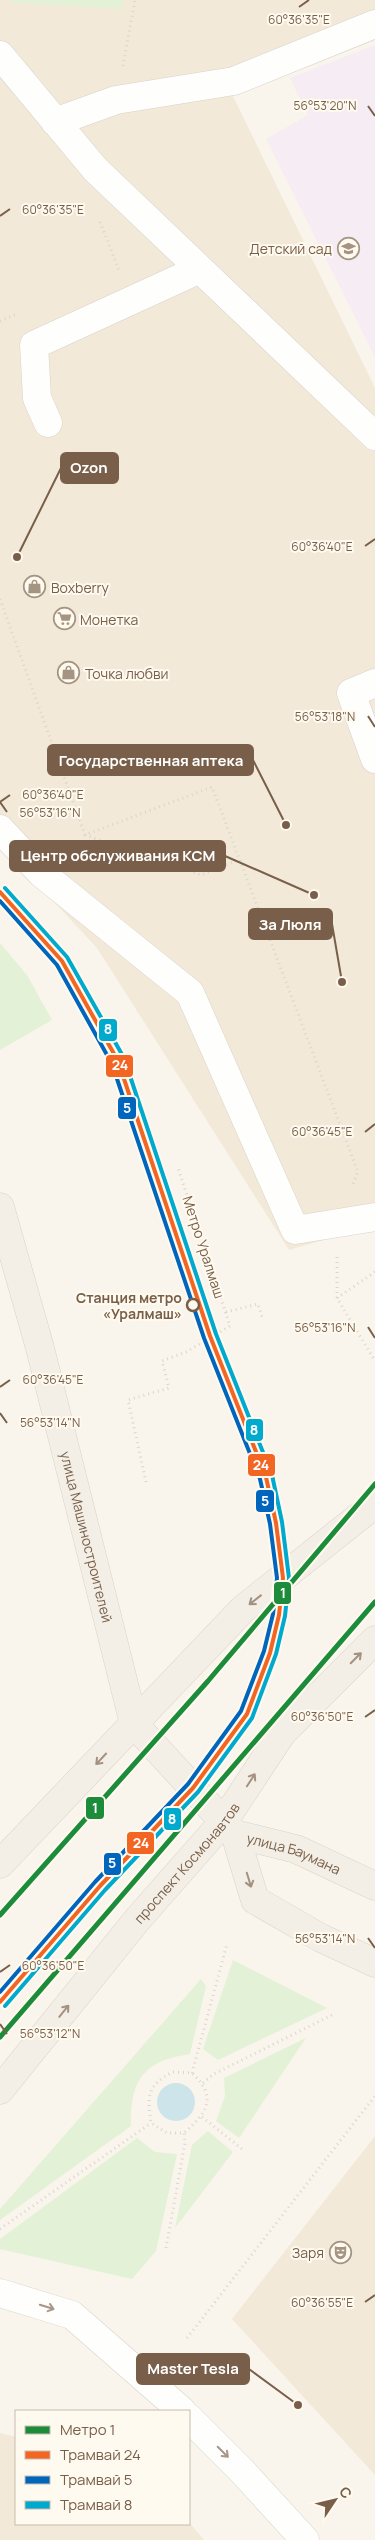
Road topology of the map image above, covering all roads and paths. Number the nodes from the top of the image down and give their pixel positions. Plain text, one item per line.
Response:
1 (375, 24) edge
2 (0, 55) edge
3 (56, 122) junction
4 (200, 269) junction
5 (48, 423) dead end
6 (375, 436) edge
7 (0, 599) edge
8 (375, 683) edge
9 (375, 758) edge
10 (0, 829) edge
11 (85, 835) junction
12 (238, 860) junction
13 (178, 1168) dead end
14 (0, 1207) edge
15 (375, 1218) edge
16 (336, 1222) junction
17 (375, 1272) edge
18 (337, 1298) junction
19 (226, 1312) junction
20 (262, 1317) dead end
21 (375, 1361) edge
22 (146, 1482) dead end
23 (375, 1504) edge
24 (375, 1640) edge
25 (134, 1724) junction
26 (230, 1827) junction
27 (0, 1864) edge
28 (375, 1886) edge
29 (227, 1944) dead end
30 (375, 1963) edge
31 (334, 2014) dead end
32 (192, 2072) junction
33 (203, 2083) junction
34 (0, 2090) edge
35 (375, 2096) edge
36 (202, 2117) junction
37 (151, 2123) junction
38 (184, 2133) junction
39 (242, 2149) dead end
40 (0, 2229) edge
41 (166, 2248) dead end
42 (0, 2293) edge
43 (187, 2338) dead end
44 (181, 2410) edge
45 (190, 2419) edge
46 (305, 2540) edge

1 - 3 street
2 - 3 street
3 - 4 street
4 - 5 street
4 - 6 street
7 - 11 path
8 - 9 street
10 - 16 street
11 - 12 path
11 - 12 path
12 - 16 path
13 - 19 path, Метро Уралмаш
14 - 25 main road, улица Машиностроителей
15 - 16 street
16 - 18 path
17 - 18 path
18 - 21 path
19 - 20 path
19 - 22 path, Метро Уралмаш
23 -> 25 main road
26 -> 24 main road, проспект Космонавтов
25 - 26 main road, улица Машиностроителей
25 -> 27 main road
26 - 28 main road, улица Баумана
26 -> 30 main road, улица Баумана
34 -> 26 main road, проспект Космонавтов
29 - 32 path
31 - 33 path
32 - 33 path
32 - 37 path
33 - 36 path
35 - 43 path
36 - 38 path
36 - 39 path
37 - 38 path
37 - 40 path
38 - 41 path
42 -> 44 street
45 -> 46 street

